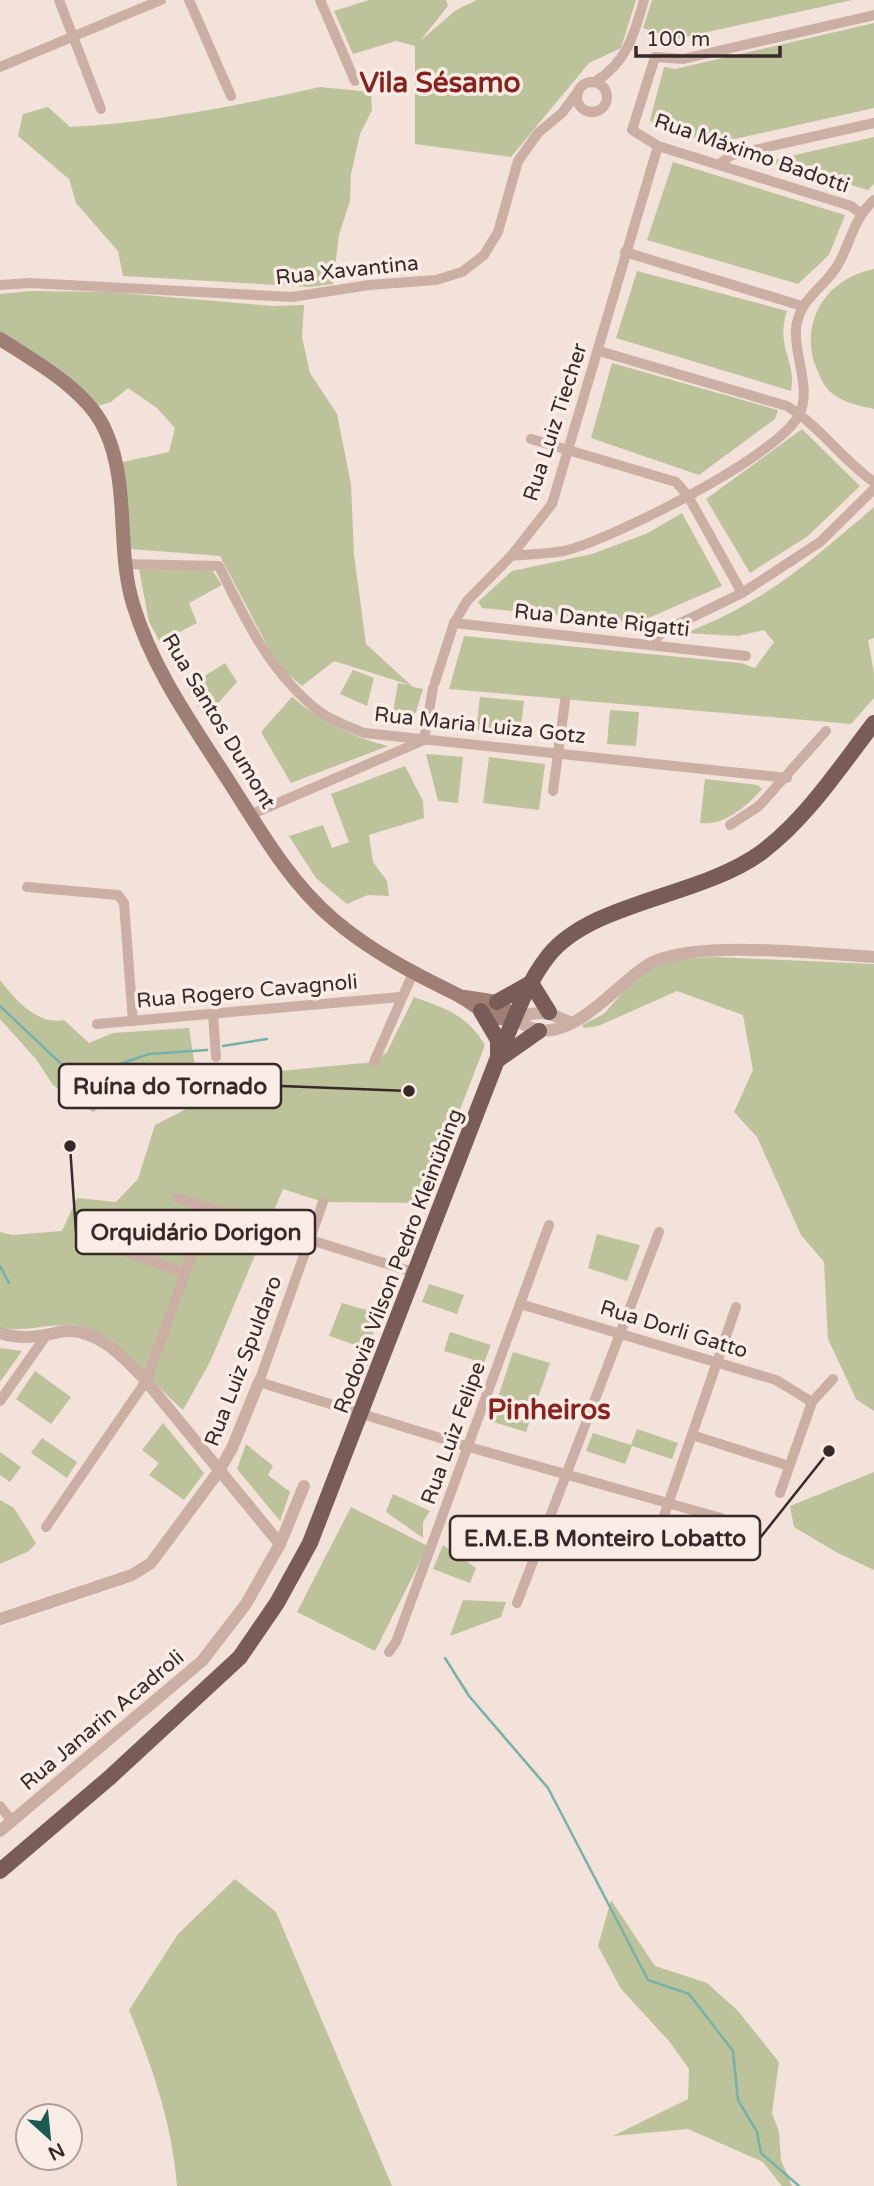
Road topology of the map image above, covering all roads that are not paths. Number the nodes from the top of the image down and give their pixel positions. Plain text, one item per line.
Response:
1 (59, 0) edge
2 (160, 0) edge
3 (188, 0) edge
4 (320, 0) edge
5 (644, 0) edge
6 (874, 15) edge
7 (73, 37) junction
8 (0, 67) edge
9 (612, 72) junction
10 (355, 80) dead end
11 (595, 82) junction
12 (577, 93) junction
13 (607, 93) junction
14 (231, 96) dead end
15 (101, 109) dead end
16 (585, 111) junction
17 (562, 113) junction
18 (874, 123) edge
19 (658, 146) junction
20 (719, 164) junction
21 (874, 200) edge
22 (860, 213) junction
23 (625, 252) junction
24 (0, 285) edge
25 (802, 306) junction
26 (0, 339) edge
27 (599, 351) junction
28 (800, 414) junction
29 (531, 439) dead end
30 (569, 450) junction
31 (874, 482) edge
32 (874, 489) edge
33 (688, 496) junction
34 (511, 556) junction
35 (124, 565) junction
36 (742, 593) junction
37 (454, 623) junction
38 (651, 644) junction
39 (746, 656) dead end
40 (565, 701) dead end
41 (874, 723) edge
42 (826, 731) dead end
43 (424, 740) junction
44 (557, 751) junction
45 (787, 778) junction
46 (553, 791) dead end
47 (250, 815) junction
48 (730, 825) dead end
49 (27, 887) dead end
50 (874, 957) edge
51 (413, 973) junction
52 (531, 983) junction
53 (460, 996) junction
54 (400, 997) junction
55 (497, 1002) junction
56 (481, 1011) junction
57 (550, 1012) junction
58 (213, 1014) junction
59 (515, 1018) junction
60 (133, 1021) junction
61 (571, 1023) junction
62 (97, 1024) dead end
63 (539, 1031) junction
64 (216, 1057) dead end
65 (497, 1060) junction
66 (374, 1062) dead end
67 (177, 1198) dead end
68 (323, 1202) dead end
69 (209, 1208) junction
70 (549, 1225) dead end
71 (659, 1232) dead end
72 (81, 1236) dead end
73 (310, 1239) junction
74 (185, 1273) junction
75 (416, 1273) junction
76 (520, 1304) junction
77 (736, 1307) dead end
78 (0, 1333) edge
79 (619, 1333) junction
80 (45, 1337) junction
81 (719, 1362) junction
82 (833, 1379) dead end
83 (146, 1381) junction
84 (259, 1382) junction
85 (0, 1401) edge
86 (812, 1402) junction
87 (363, 1414) junction
88 (692, 1434) junction
89 (468, 1447) junction
90 (789, 1466) junction
91 (219, 1471) junction
92 (566, 1474) junction
93 (304, 1486) dead end
94 (780, 1493) dead end
95 (668, 1504) junction
96 (720, 1518) dead end
97 (46, 1527) dead end
98 (655, 1542) dead end
99 (280, 1544) junction
100 (517, 1603) dead end
101 (0, 1619) edge
102 (388, 1651) dead end
103 (0, 1806) edge
104 (12, 1821) junction
105 (0, 1831) edge
106 (0, 1871) edge

1 - 7 street
2 - 7 street
3 - 14 street
4 - 10 street
5 - 9 street
6 - 19 street, Rua Máximo Badotti
7 - 8 street
7 - 15 street
9 - 11 street
9 - 13 street
11 - 12 street
11 - 13 street
12 - 16 street
12 - 17 street, Rua Xavantina
13 - 16 street
16 - 17 street
17 - 24 street, Rua Xavantina
18 - 20 street
19 - 20 street, Rua Máximo Badotti
19 - 23 street, Rua Luiz Tiecher
20 - 22 street, Rua Máximo Badotti
21 - 22 street
22 - 25 street
23 - 25 street
23 - 27 street, Rua Luiz Tiecher
25 - 28 street
26 - 35 main road, Rua Santos Dumont
27 - 28 street
27 - 30 street, Rua Luiz Tiecher
28 - 31 street
28 - 33 street
29 - 30 street
30 - 33 street
30 - 34 street, Rua Luiz Tiecher
32 - 36 street
33 - 34 street
33 - 36 street
34 - 37 street, Rua Luiz Tiecher
35 - 43 street, Rua Maria Luiza Gotz
35 - 47 main road, Rua Santos Dumont
36 - 38 street
37 - 38 street, Rua Dante Rigatti
37 - 43 street, Rua Luiz Tiecher
38 - 39 street, Rua Dante Rigatti
40 - 44 street
41 - 52 main road, Rodovia Vilson Pedro Kleinübing
42 - 45 street
43 - 44 street, Rua Maria Luiza Gotz
43 - 47 street
44 - 45 street, Rua Maria Luiza Gotz
44 - 46 street
45 - 48 street
47 - 51 main road, Rua Santos Dumont
49 - 60 street
50 - 61 street
51 - 53 main road, Rua Santos Dumont
51 - 54 street
52 - 55 main road
52 - 57 main road
52 - 59 main road, Rodovia Vilson Pedro Kleinübing
53 - 55 main road, Rua Santos Dumont
53 - 56 main road, Rua Santos Dumont
54 - 58 street, Rua Rogero Cavagnoli
54 - 66 street
55 - 59 main road
56 - 59 main road, Rua Santos Dumont
56 - 65 main road
57 - 59 street
57 - 61 street
58 - 60 street, Rua Rogero Cavagnoli
58 - 64 street
59 - 63 street
59 - 65 main road, Rodovia Vilson Pedro Kleinübing
60 - 62 street, Rua Rogero Cavagnoli
61 - 63 street
63 - 65 main road
65 - 75 main road, Rodovia Vilson Pedro Kleinübing
67 - 69 street
68 - 73 street, Rua Luiz Spuldaro
69 - 73 street
69 - 74 street
70 - 76 street, Rua Luiz Felipe
71 - 79 street
72 - 74 street
73 - 75 street
73 - 84 street, Rua Luiz Spuldaro
74 - 83 street
75 - 87 main road, Rodovia Vilson Pedro Kleinübing
76 - 79 street, Rua Dorli Gatto
76 - 89 street, Rua Luiz Felipe
77 - 81 street
78 - 80 street
79 - 81 street, Rua Dorli Gatto
79 - 92 street
80 - 83 street
80 - 85 street
81 - 86 street, Rua Dorli Gatto
81 - 88 street
82 - 86 street
83 - 91 street
83 - 97 street
84 - 87 street
84 - 91 street, Rua Luiz Spuldaro
86 - 90 street
87 - 89 street
87 - 106 main road, Rodovia Vilson Pedro Kleinübing
88 - 90 street
88 - 95 street
89 - 92 street
89 - 102 street, Rua Luiz Felipe
90 - 94 street
91 - 99 street
91 - 101 street, Rua Luiz Spuldaro
92 - 95 street
92 - 100 street
93 - 99 street, Rua Janarin Acadroli
95 - 96 street
95 - 98 street
99 - 104 street, Rua Janarin Acadroli
103 - 104 street
104 - 105 street, Rua Janarin Acadroli

